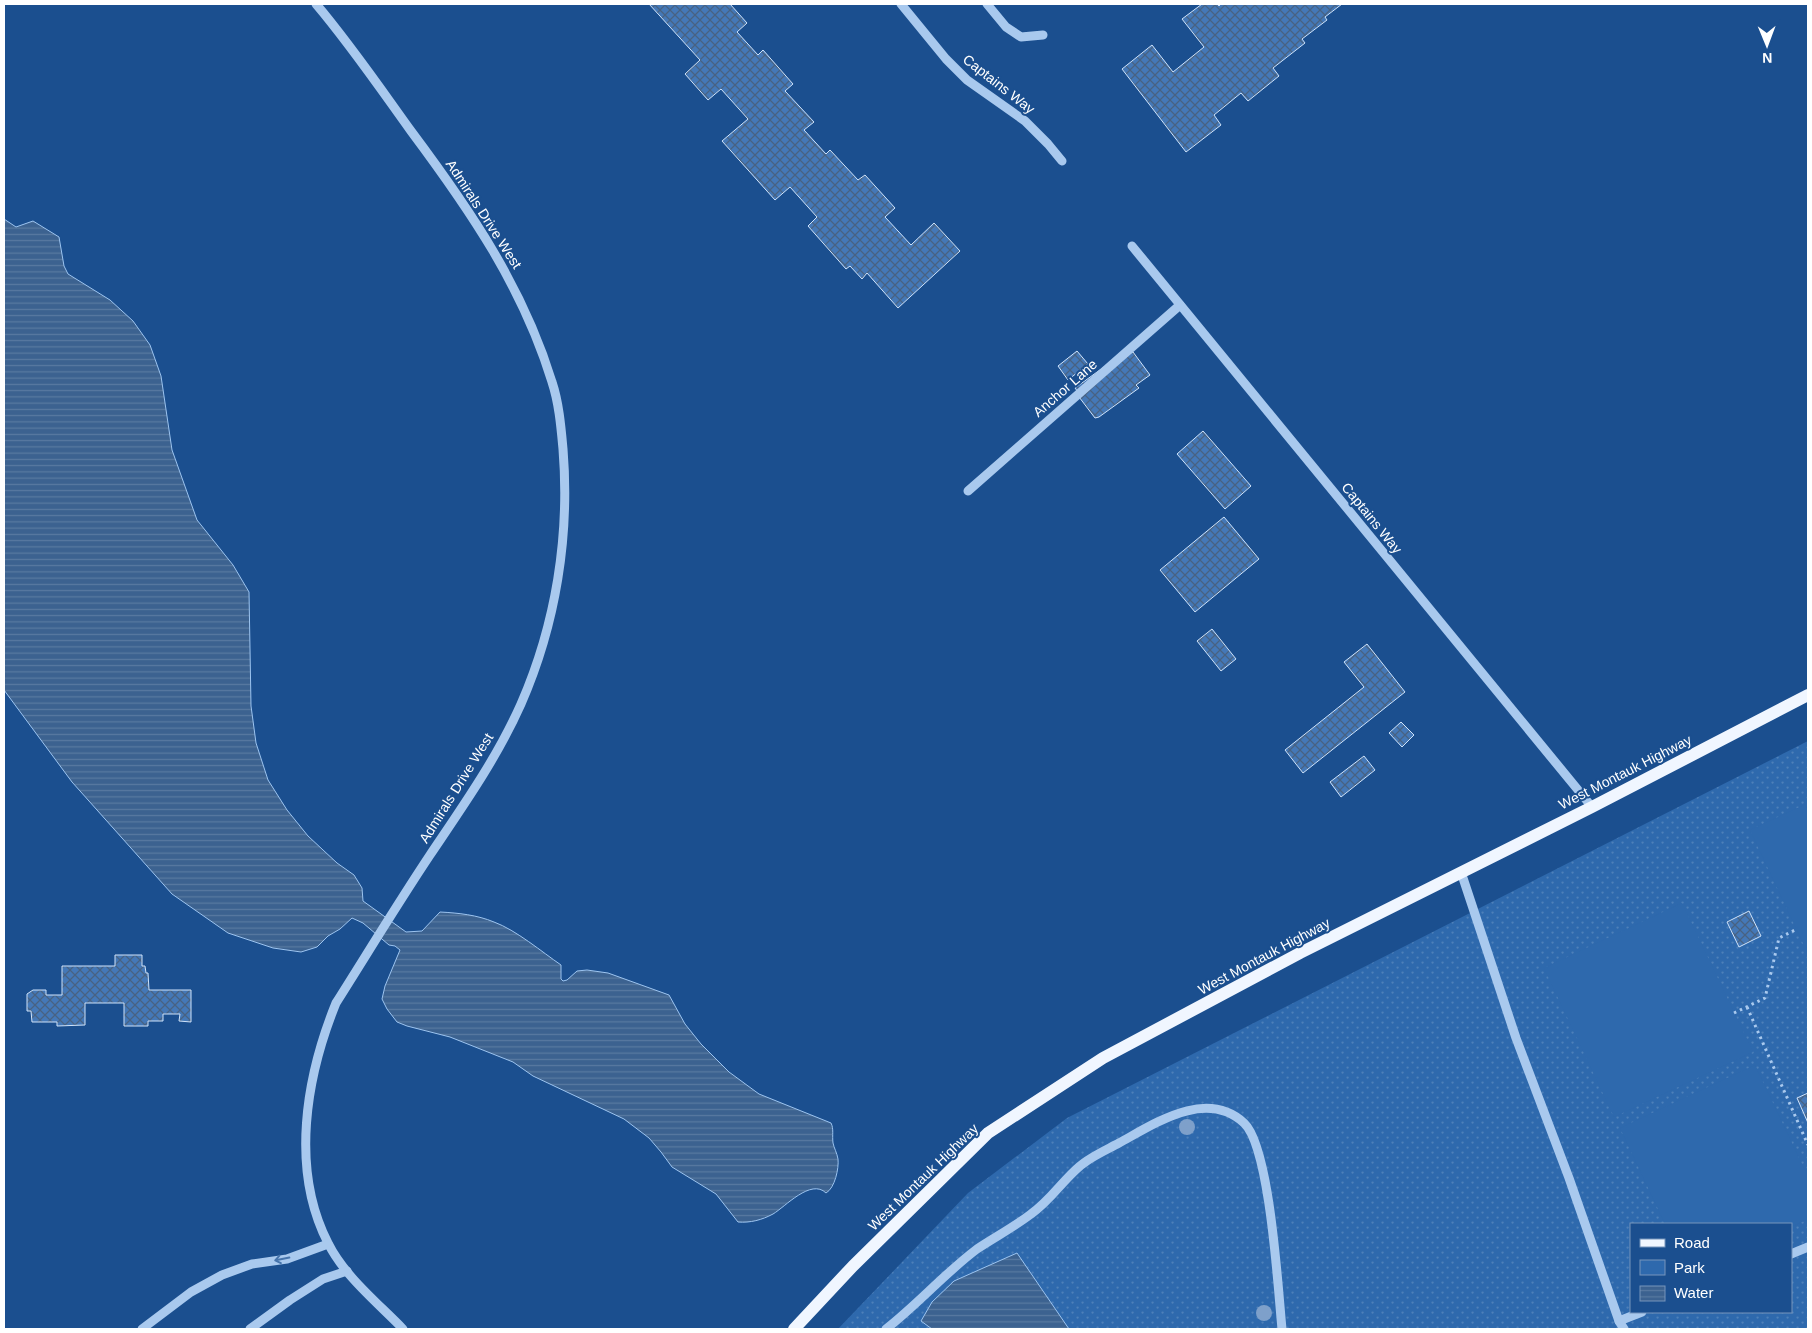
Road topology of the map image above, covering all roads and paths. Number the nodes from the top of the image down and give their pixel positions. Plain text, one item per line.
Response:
1 (316, 4) edge
2 (901, 4) edge
3 (987, 4) edge
4 (1042, 35) dead end
5 (1062, 161) dead end
6 (1132, 246) dead end
7 (1180, 305) junction
8 (968, 491) dead end
9 (1808, 694) edge
10 (1592, 807) junction
11 (1462, 872) junction
12 (1797, 929) dead end
13 (1747, 1007) junction
14 (1734, 1013) dead end
15 (1808, 1146) edge
16 (328, 1244) junction
17 (1808, 1247) edge
18 (1792, 1254) edge
19 (347, 1271) junction
20 (1640, 1313) edge
21 (1621, 1325) edge
22 (142, 1329) edge
23 (250, 1329) edge
24 (403, 1329) edge
25 (794, 1329) edge
26 (886, 1329) edge
27 (1282, 1329) edge

1 - 16 street, Admirals Drive West
2 - 5 street, Captains Way
3 - 4 street
6 - 7 street, Captains Way
7 - 8 street, Anchor Lane
7 - 10 street, Captains Way
9 - 10 main road, West Montauk Highway
10 - 11 main road, West Montauk Highway
11 - 21 street
11 - 25 main road, West Montauk Highway
12 - 13 path
13 - 14 path
13 - 15 path
16 - 19 street, Admirals Drive West
16 -> 22 street
17 - 18 street
19 - 23 street
19 - 24 street, Admirals Drive West
20 - 21 street
26 - 27 street

